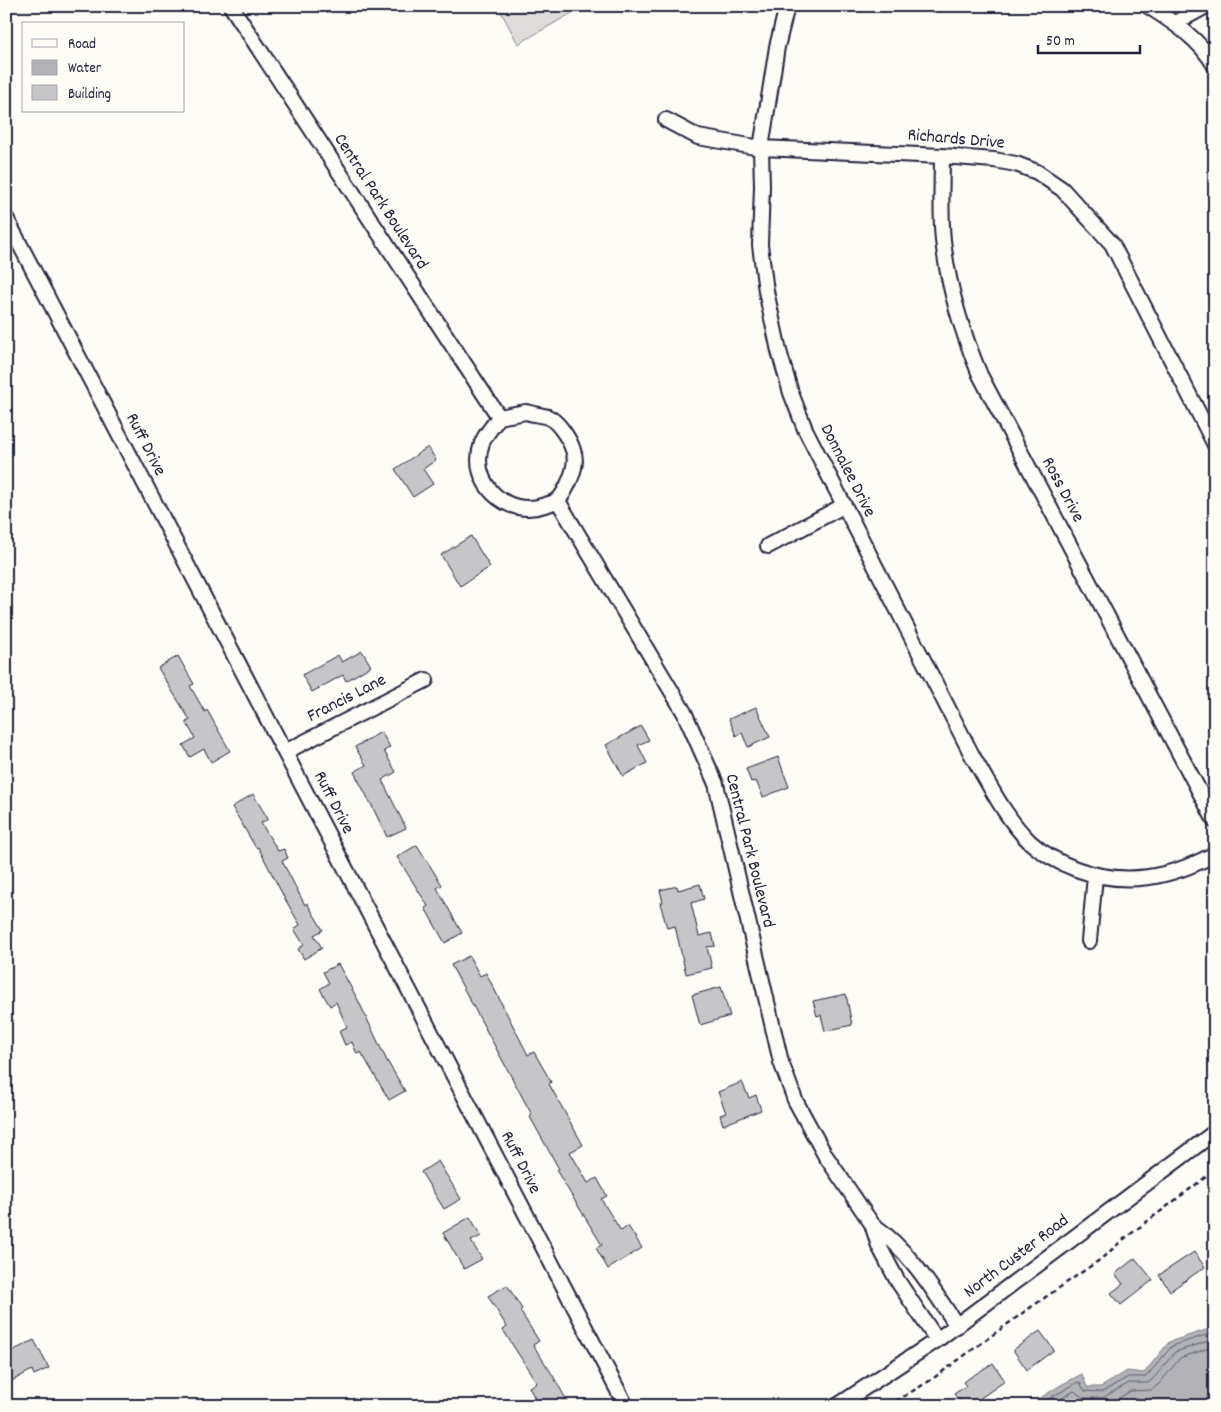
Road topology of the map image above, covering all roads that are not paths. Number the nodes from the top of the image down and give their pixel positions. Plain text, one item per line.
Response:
1 (230, 6) edge
2 (787, 6) edge
3 (1148, 6) edge
4 (1206, 6) edge
5 (1175, 23) junction
6 (1215, 66) edge
7 (666, 120) dead end
8 (761, 148) junction
9 (942, 156) junction
10 (6, 218) edge
11 (499, 417) junction
12 (1215, 445) edge
13 (558, 501) junction
14 (844, 506) junction
15 (768, 546) dead end
16 (426, 680) dead end
17 (285, 752) junction
18 (1215, 821) edge
19 (1215, 854) edge
20 (1095, 876) junction
21 (1088, 941) dead end
22 (1215, 1132) edge
23 (872, 1224) junction
24 (958, 1326) junction
25 (937, 1340) junction
26 (626, 1406) edge
27 (837, 1406) edge

1 - 11 street, Central Park Boulevard
2 - 8 street, Donnalee Drive
3 - 5 street
4 - 5 street
5 - 6 street
7 - 8 street, Richards Drive
8 - 9 street, Richards Drive
8 - 14 street, Donnalee Drive
9 - 12 street, Richards Drive
9 - 18 street, Ross Drive
10 - 17 street, Ruff Drive
11 - 13 street
11 - 13 street
13 - 23 street, Central Park Boulevard
14 - 15 street
14 - 20 street, Donnalee Drive
16 - 17 street, Francis Lane
17 - 26 street, Ruff Drive
19 - 20 street, Donnalee Drive
20 - 21 street
22 - 24 street, North Custer Road
23 - 24 street, Central Park Boulevard
23 - 25 street, Central Park Boulevard
24 - 25 street, North Custer Road
25 - 27 street, North Custer Road

